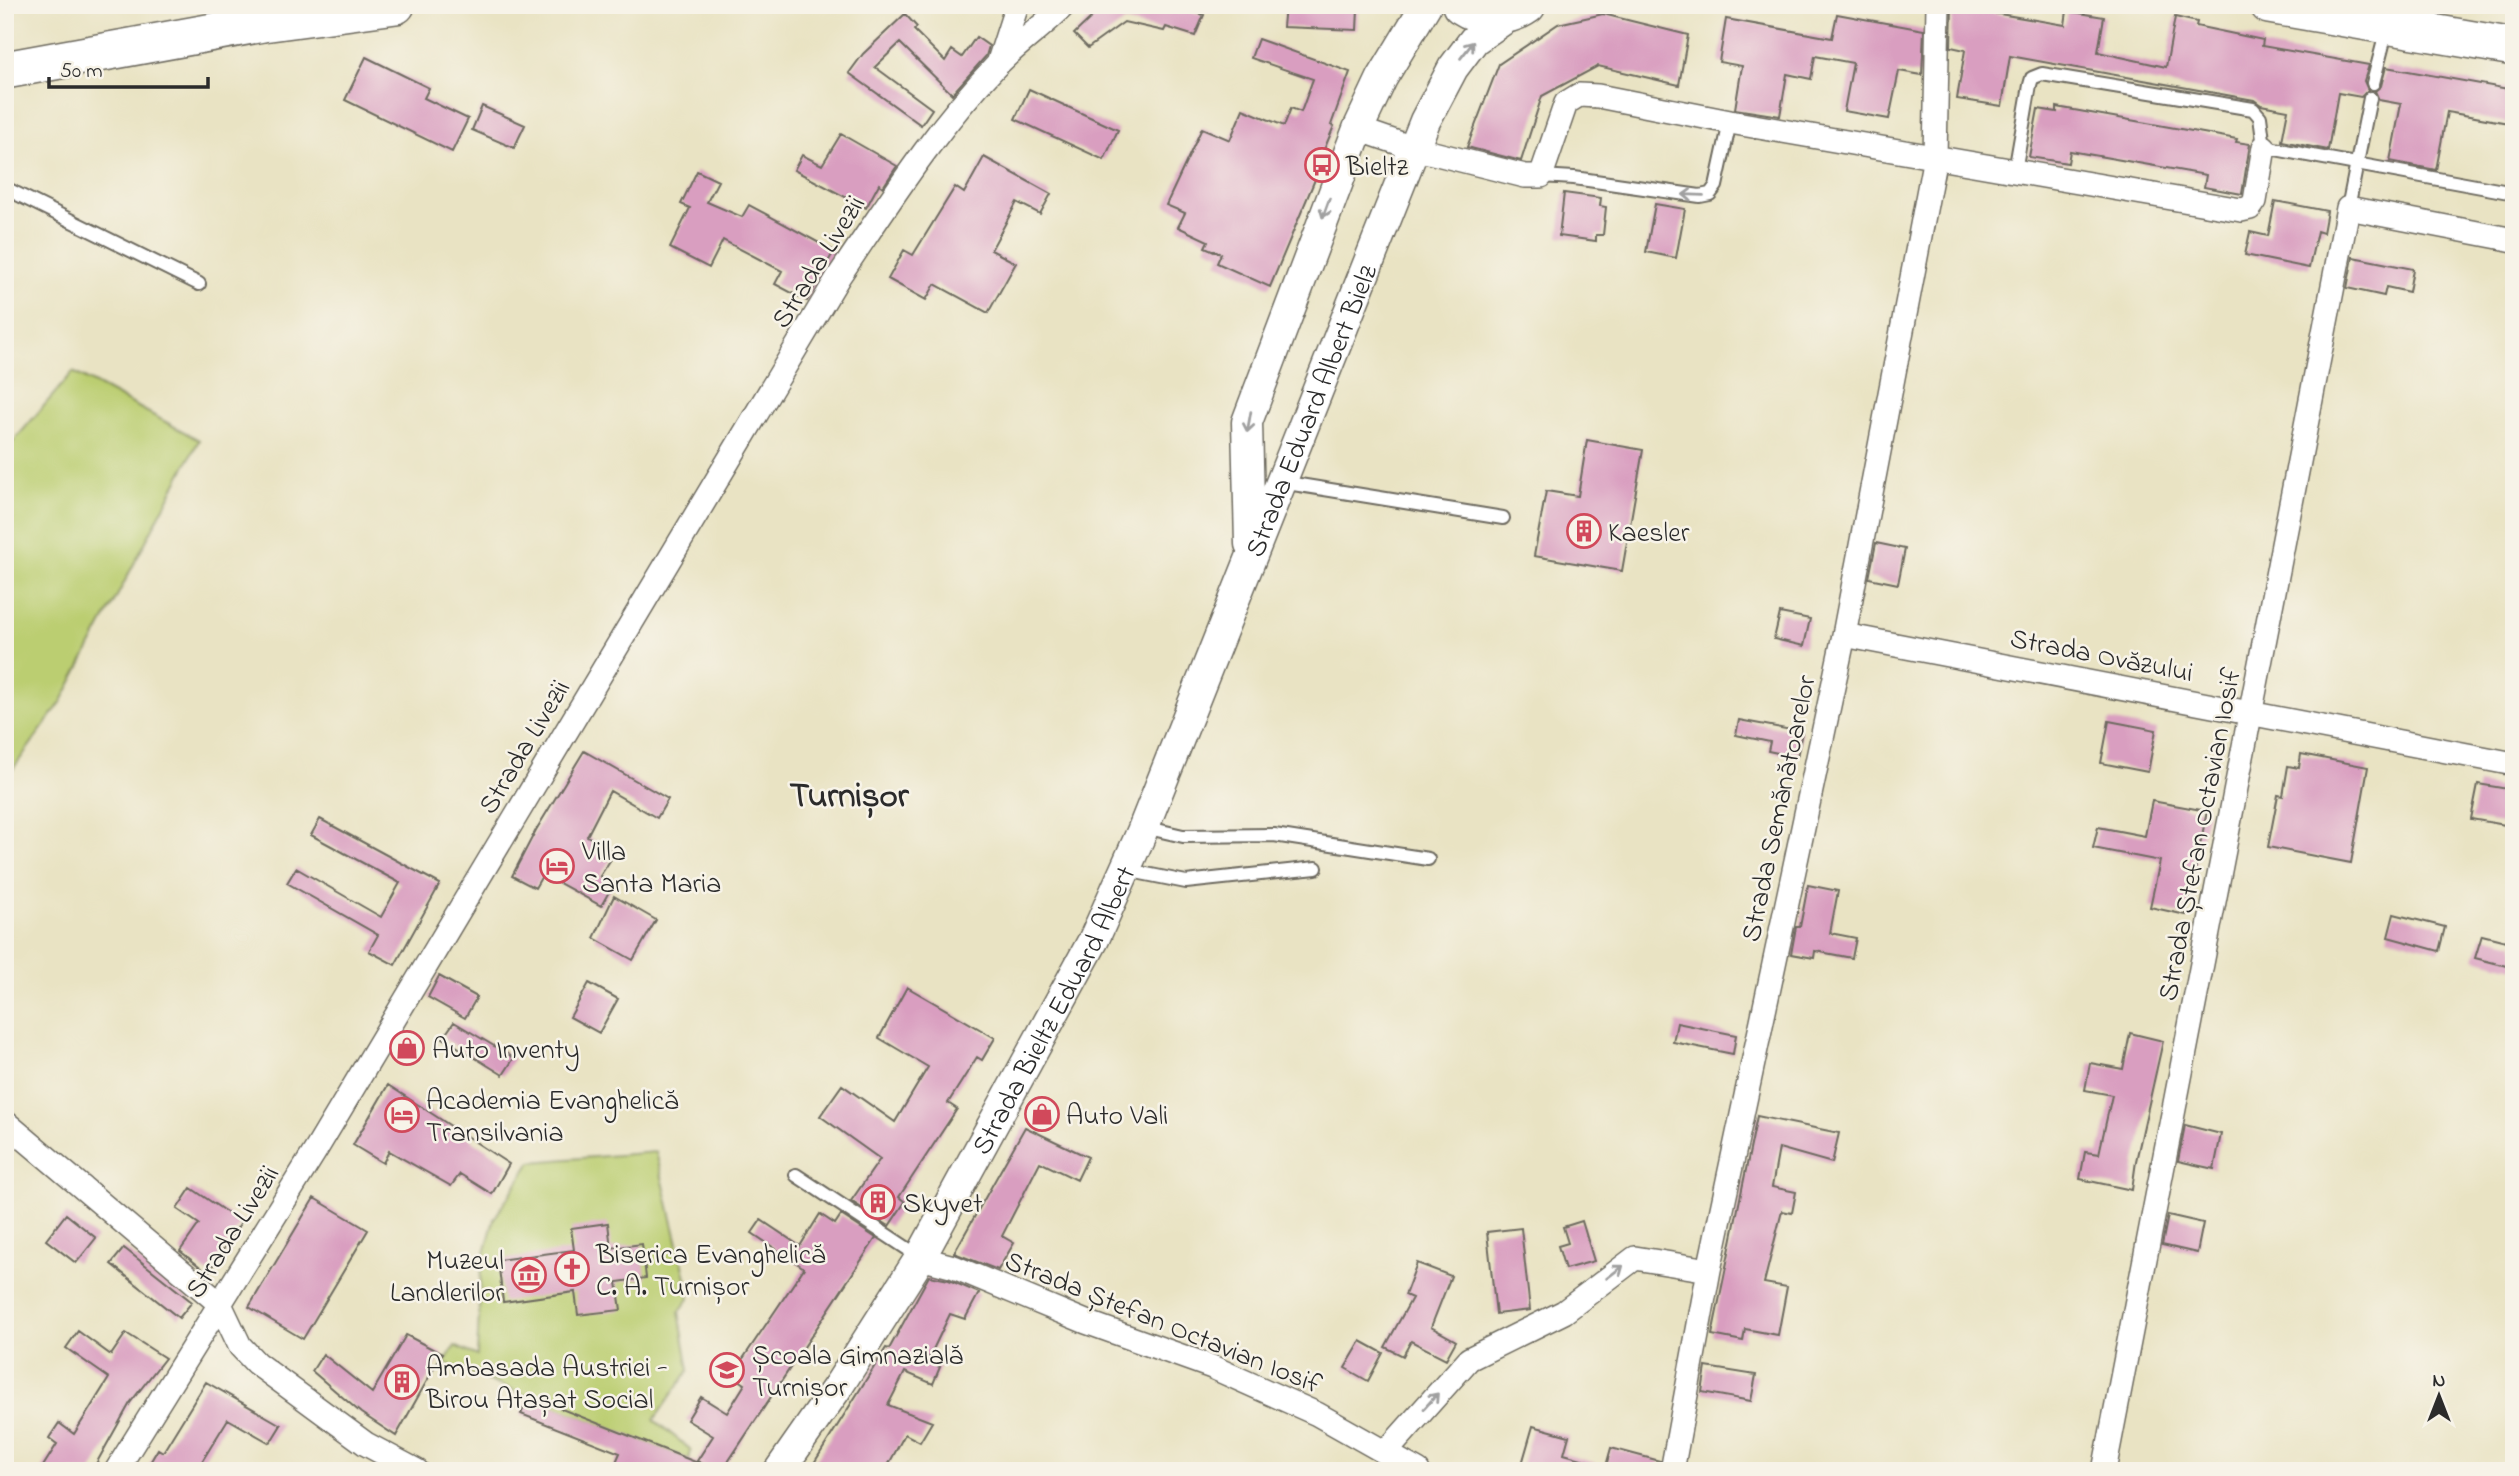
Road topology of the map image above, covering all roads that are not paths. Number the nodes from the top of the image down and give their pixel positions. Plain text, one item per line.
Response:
1 (396, 5) edge
2 (1017, 5) edge
3 (1064, 5) edge
4 (1426, 5) edge
5 (1461, 5) edge
6 (1938, 5) edge
7 (2269, 5) edge
8 (1520, 9) edge
9 (2394, 15) edge
10 (2514, 47) edge
11 (998, 64) junction
12 (5, 70) edge
13 (2372, 83) dead end
14 (2370, 98) dead end
15 (1730, 122) junction
16 (1358, 129) junction
17 (2264, 147) junction
18 (1413, 148) junction
19 (1935, 157) junction
20 (2356, 164) junction
21 (2015, 171) junction
22 (1541, 176) junction
23 (5, 187) edge
24 (2514, 194) edge
25 (2348, 208) junction
26 (2514, 240) edge
27 (199, 284) dead end
28 (1281, 482) junction
29 (1503, 518) dead end
30 (1250, 556) junction
31 (1844, 635) junction
32 (2252, 713) junction
33 (2514, 764) edge
34 (1144, 827) junction
35 (1428, 859) dead end
36 (1316, 868) dead end
37 (1126, 870) junction
38 (5, 1122) edge
39 (796, 1175) dead end
40 (920, 1258) junction
41 (1709, 1270) junction
42 (220, 1304) junction
43 (1385, 1452) junction
44 (116, 1471) edge
45 (417, 1471) edge
46 (779, 1471) edge
47 (1418, 1471) edge
48 (1672, 1471) edge
49 (2104, 1471) edge

1 - 12 main road
2 - 11 street, Strada Livezii
3 - 11 street, Strada Livezii
4 - 16 street, Strada Eduard Albert Bielz
5 - 8 main road
6 - 19 street, Strada Semănătoarelor
7 - 9 main road
18 -> 8 street, Strada Eduard Albert Bielz
9 - 10 main road
9 - 13 lane
11 - 42 street, Strada Livezii
14 - 20 lane
15 - 19 street
15 - 22 street
15 -> 22 lane
16 - 18 street
16 -> 30 street, Strada Eduard Albert Bielz
17 - 20 lane
17 - 21 street
17 - 21 lane
18 - 22 street
18 - 28 street, Strada Eduard Albert Bielz
19 - 21 street
19 - 31 street, Strada Semănătoarelor
20 - 24 lane
20 - 25 lane
23 - 27 lane
25 - 26 street
25 - 32 street, Strada Ștefan Octavian Iosif
28 - 29 lane
28 - 30 street, Strada Eduard Albert Bielz
30 - 34 street, Strada Bieltz Eduard Albert
31 - 32 street, Strada Ovăzului
31 - 41 street, Strada Semănătoarelor
32 - 33 street, Strada Ovăzului
32 - 49 street, Strada Ștefan Octavian Iosif
34 - 35 lane
34 - 37 street, Strada Bieltz Eduard Albert
36 - 37 lane
37 - 40 street, Strada Bieltz Eduard Albert
38 - 42 street
39 - 40 lane
40 - 43 street, Strada Ștefan Octavian Iosif
40 - 46 street, Strada Bieltz Eduard Albert
43 -> 41 street
41 - 48 street, Strada Semănătoarelor
42 - 44 street, Strada Livezii
42 - 45 street
43 - 47 street, Strada Ștefan Octavian Iosif

